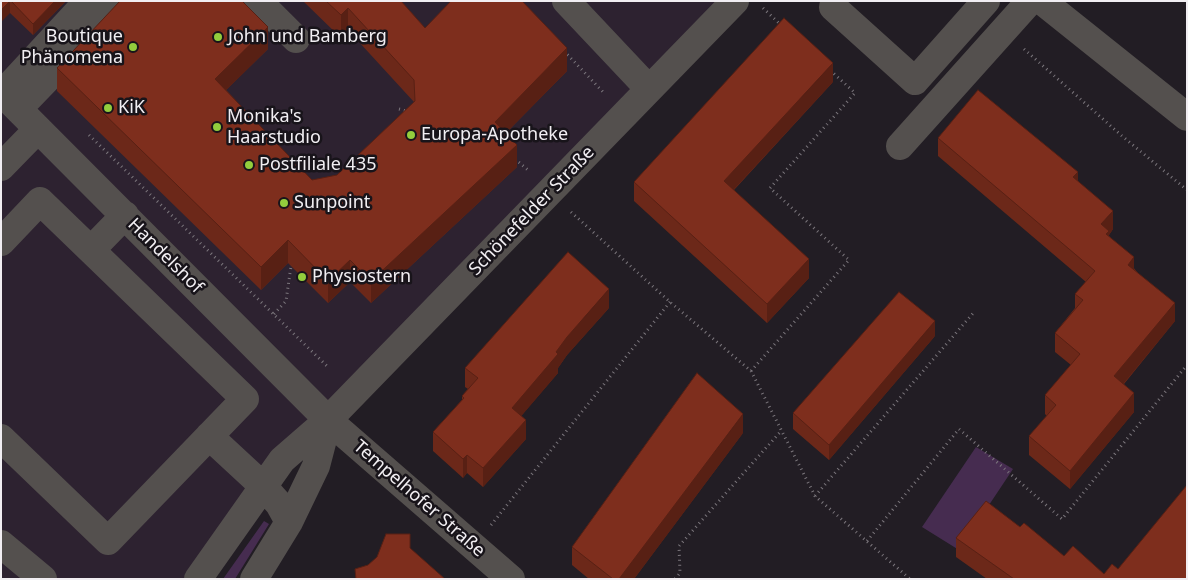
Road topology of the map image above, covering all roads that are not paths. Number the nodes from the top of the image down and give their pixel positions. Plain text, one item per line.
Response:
1 (88, 1) edge
2 (122, 1) edge
3 (258, 1) edge
4 (566, 1) edge
5 (735, 1) edge
6 (986, 1) edge
7 (1030, 1) edge
8 (1042, 1) edge
9 (833, 7) dead end
10 (296, 40) dead end
11 (649, 89) junction
12 (6, 97) edge
13 (1187, 117) edge
14 (38, 129) junction
15 (900, 146) dead end
16 (1, 166) edge
17 (124, 215) junction
18 (1, 242) edge
19 (91, 250) junction
20 (328, 420) junction
21 (209, 436) junction
22 (1, 438) edge
23 (263, 486) junction
24 (289, 522) junction
25 (1, 544) edge
26 (39, 577) edge
27 (198, 579) edge
28 (254, 579) edge
29 (510, 579) edge

1 - 12 street
2 - 12 street
3 - 10 street
4 - 11 street
5 - 11 street, Schönefelder Straße
6 - 9 street
7 - 15 street
8 - 13 street
11 - 20 street, Schönefelder Straße
12 - 14 street, Handelshof
14 - 16 street
14 - 17 street, Handelshof
17 - 19 street
17 - 20 street, Handelshof
18 - 19 street
19 - 21 street
20 - 23 street, Schönefelder Straße
20 - 24 street, Schönefelder Straße
20 - 29 street, Tempelhofer Straße
21 - 22 street
21 - 23 street
23 - 24 street
23 - 27 street, Schönefelder Straße
24 - 28 street, Schönefelder Straße
25 - 26 street

